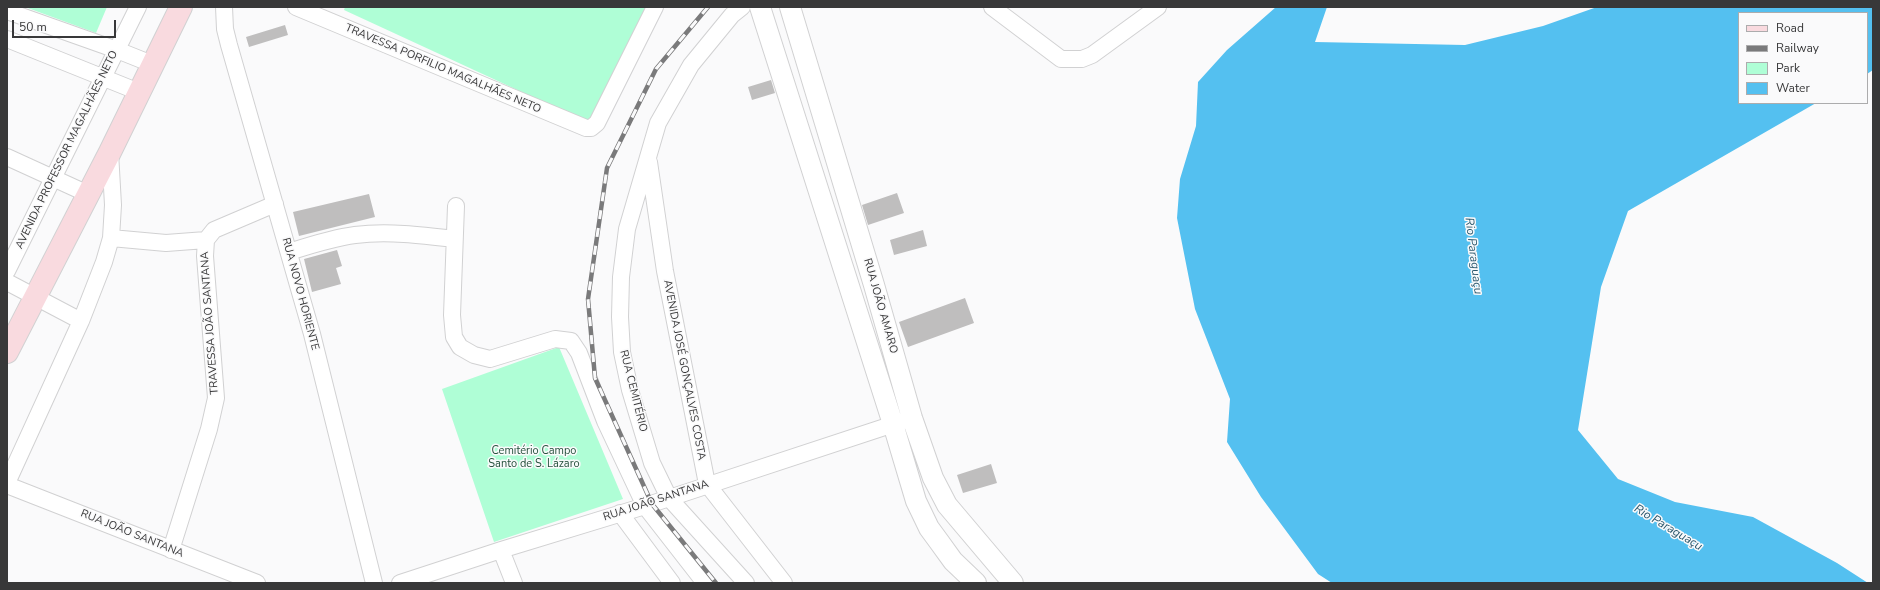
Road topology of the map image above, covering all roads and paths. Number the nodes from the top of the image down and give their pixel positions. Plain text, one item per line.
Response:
1 (138, 7) edge
2 (181, 7) edge
3 (224, 7) edge
4 (296, 7) edge
5 (655, 7) edge
6 (742, 7) edge
7 (760, 7) edge
8 (790, 7) edge
9 (992, 7) edge
10 (1158, 7) edge
11 (14, 13) edge
12 (10, 40) edge
13 (117, 50) junction
14 (152, 64) junction
15 (104, 77) junction
16 (139, 92) junction
17 (110, 152) junction
18 (648, 156) junction
19 (7, 157) edge
20 (54, 179) junction
21 (88, 194) junction
22 (275, 204) junction
23 (456, 206) dead end
24 (111, 238) junction
25 (454, 239) junction
26 (206, 240) junction
27 (289, 252) junction
28 (7, 271) edge
29 (7, 282) edge
30 (34, 297) junction
31 (81, 321) junction
32 (7, 352) edge
33 (912, 418) junction
34 (894, 424) junction
35 (7, 484) edge
36 (707, 484) junction
37 (669, 498) junction
38 (645, 506) junction
39 (620, 513) junction
40 (171, 550) junction
41 (501, 550) junction
42 (257, 583) edge
43 (374, 583) edge
44 (400, 583) edge
45 (514, 583) edge
46 (672, 583) edge
47 (705, 583) edge
48 (746, 583) edge
49 (784, 583) edge
50 (976, 583) edge
51 (1013, 583) edge

1 - 13 street, AVENIDA PROFESSOR MAGALHÃES NETO
2 - 14 main road
3 - 22 street, RUA NOVO HORIENTE
4 - 5 street, TRAVESSA PORFILIO MAGALHÃES NETO
6 - 18 street, RUA CEMITÉRIO
7 - 34 street, RUA JOÃO AMARO
8 - 33 street, RUA JOÃO AMARO
9 - 10 street
11 - 12 street
11 - 13 street
12 - 15 street
13 - 14 street
13 - 15 street, AVENIDA PROFESSOR MAGALHÃES NETO
14 - 16 main road
15 - 16 street
15 - 20 street, AVENIDA PROFESSOR MAGALHÃES NETO
16 - 17 main road
17 - 21 main road
17 - 24 street
18 - 36 street, AVENIDA JOSÉ GONÇALVES COSTA
18 - 37 street, RUA CEMITÉRIO
19 - 20 street
20 - 21 street
20 - 28 street, AVENIDA PROFESSOR MAGALHÃES NETO
21 - 30 main road
22 - 26 street, TRAVESSA JOÃO SANTANA
22 - 27 street, RUA NOVO HORIENTE
23 - 25 street
24 - 26 street
24 - 31 street
25 - 27 street
25 - 38 street
26 - 40 street, TRAVESSA JOÃO SANTANA
27 - 43 street, RUA NOVO HORIENTE
29 - 30 street
30 - 31 street
30 - 32 main road
31 - 35 street
33 - 34 street, RUA JOÃO SANTANA
33 - 51 street, RUA JOÃO AMARO
34 - 36 street, RUA JOÃO SANTANA
34 - 50 street, RUA JOÃO AMARO
35 - 40 street, RUA JOÃO SANTANA
36 - 37 street, RUA JOÃO SANTANA
36 - 49 street, AVENIDA JOSÉ GONÇALVES COSTA
37 - 38 street, RUA JOÃO SANTANA
37 - 48 street, RUA CEMITÉRIO
38 - 39 street, RUA JOÃO SANTANA
38 - 47 street
39 - 41 street, RUA JOÃO SANTANA
39 - 46 street
40 - 42 street, RUA JOÃO SANTANA
41 - 44 street, RUA JOÃO SANTANA
41 - 45 street

